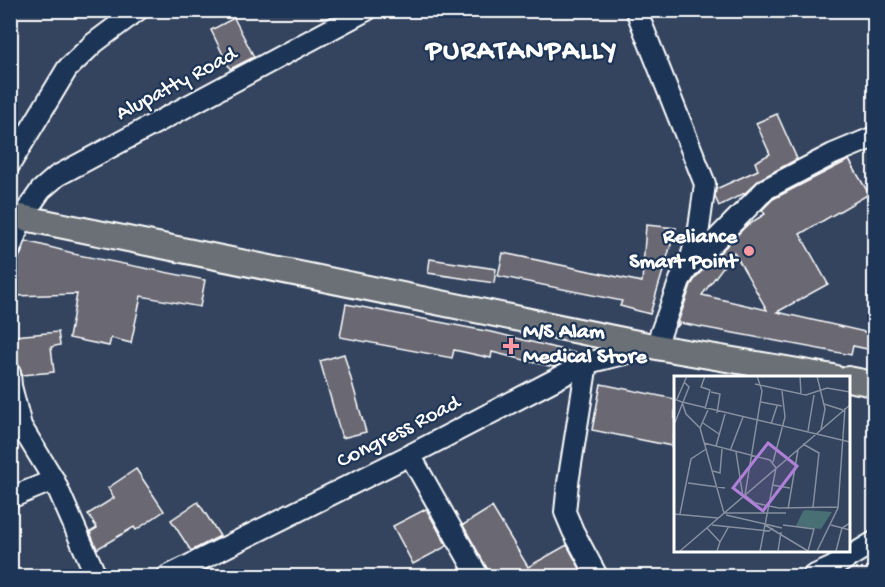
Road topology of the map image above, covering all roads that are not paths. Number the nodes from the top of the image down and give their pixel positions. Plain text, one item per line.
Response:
1 (138, 10) edge
2 (367, 10) edge
3 (636, 10) edge
4 (874, 137) edge
5 (10, 164) edge
6 (16, 216) edge
7 (10, 250) edge
8 (688, 268) junction
9 (657, 346) junction
10 (587, 363) junction
11 (10, 373) edge
12 (827, 376) edge
13 (849, 380) edge
14 (874, 384) edge
15 (410, 455) junction
16 (54, 480) junction
17 (10, 498) edge
18 (874, 542) edge
19 (96, 576) edge
20 (168, 576) edge
21 (478, 576) edge
22 (597, 576) edge
23 (813, 576) edge

1 - 5 street
2 - 6 street, Alupatty Road
3 - 8 street
4 - 8 street
6 - 7 street, Alupatty Road
6 - 9 main road
8 - 9 street
9 - 10 street, Congress Road
9 - 12 main road
10 - 15 street, Congress Road
10 - 22 street
11 - 16 street
13 - 14 main road
15 - 20 street, Congress Road
15 - 21 street
16 - 17 street
16 - 19 street
18 - 23 street

